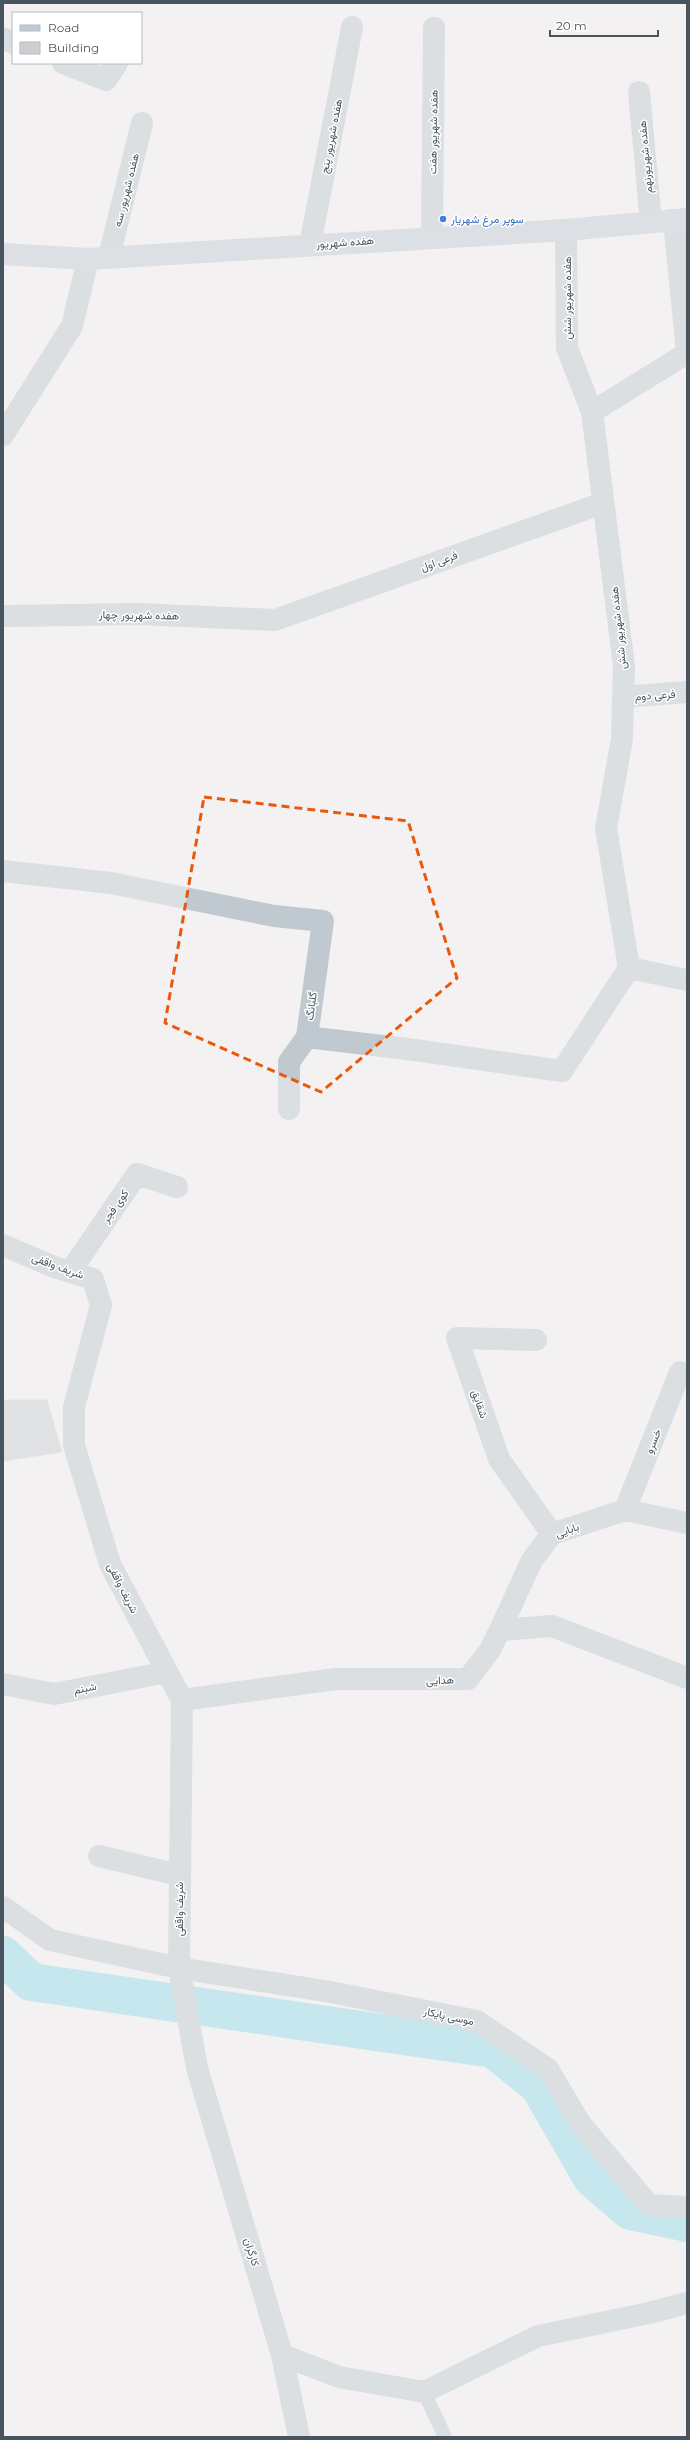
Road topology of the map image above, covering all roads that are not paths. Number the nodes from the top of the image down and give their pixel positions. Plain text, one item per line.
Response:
1 (352, 27) dead end
2 (434, 28) dead end
3 (3, 38) edge
4 (12, 42) edge
5 (66, 64) edge
6 (116, 64) edge
7 (639, 92) dead end
8 (142, 123) dead end
9 (680, 219) edge
10 (651, 222) junction
11 (566, 230) junction
12 (432, 237) junction
13 (310, 245) junction
14 (3, 254) edge
15 (99, 258) junction
16 (687, 353) edge
17 (592, 412) junction
18 (3, 433) edge
19 (603, 502) junction
20 (3, 616) edge
21 (275, 620) joint
22 (687, 692) edge
23 (623, 697) junction
24 (3, 871) edge
25 (629, 968) junction
26 (687, 980) edge
27 (307, 1037) junction
28 (289, 1109) dead end
29 (177, 1187) dead end
30 (3, 1245) edge
31 (70, 1272) junction
32 (536, 1340) dead end
33 (680, 1372) dead end
34 (625, 1510) junction
35 (687, 1523) edge
36 (552, 1534) junction
37 (500, 1630) junction
38 (167, 1672) junction
39 (687, 1678) edge
40 (3, 1684) edge
41 (182, 1700) junction
42 (99, 1856) dead end
43 (179, 1875) junction
44 (3, 1907) edge
45 (179, 1968) junction
46 (197, 2068) joint
47 (687, 2207) edge
48 (687, 2303) edge
49 (282, 2355) junction
50 (424, 2392) junction
51 (299, 2437) edge
52 (444, 2437) edge

1 - 13 street, هفده شهریور پنج
2 - 12 street, هفده شهریور هفت
3 - 4 street
5 - 6 street
7 - 10 street, هفده شهریورنهم
8 - 15 street, هفده شهریور سه
9 - 10 street, هفده شهریور
9 - 16 street
10 - 11 street, هفده شهریور
11 - 12 street, هفده شهریور
11 - 17 street, هفده شهریور شش
12 - 13 street, هفده شهریور
13 - 15 street, هفده شهریور
14 - 15 street, هفده شهریور
15 - 18 street
16 - 17 street
17 - 19 street, هفده شهریور شش
19 - 21 street, فرعی اول
19 - 23 street, هفده شهریور شش
20 - 21 street, هفده شهریور چهار
22 - 23 street, فرعی دوم
23 - 25 street, هفده شهریور شش
24 - 27 street, گلبانگ
25 - 26 street
25 - 27 street
27 - 28 street
29 - 31 street, کوی فجر
30 - 31 street, شریف واقفی
31 - 38 street, شریف واقفی
32 - 36 street, شقایق
33 - 34 street, خسرو
34 - 35 street
34 - 36 street, بابایی
36 - 37 street, بابایی
37 - 39 street
37 - 41 street, هدایی
38 - 40 street, شبنم
38 - 41 street, شریف واقفی
41 - 43 street, شریف واقفی
42 - 43 street
43 - 45 street, شریف واقفی
44 - 45 street, موسی پایکار
45 - 46 street, شریف واقفی
45 - 47 street, موسی پایکار
46 - 49 street, کارگران
48 - 50 street
49 - 50 street
49 - 51 street, کارگران
50 - 52 lane

